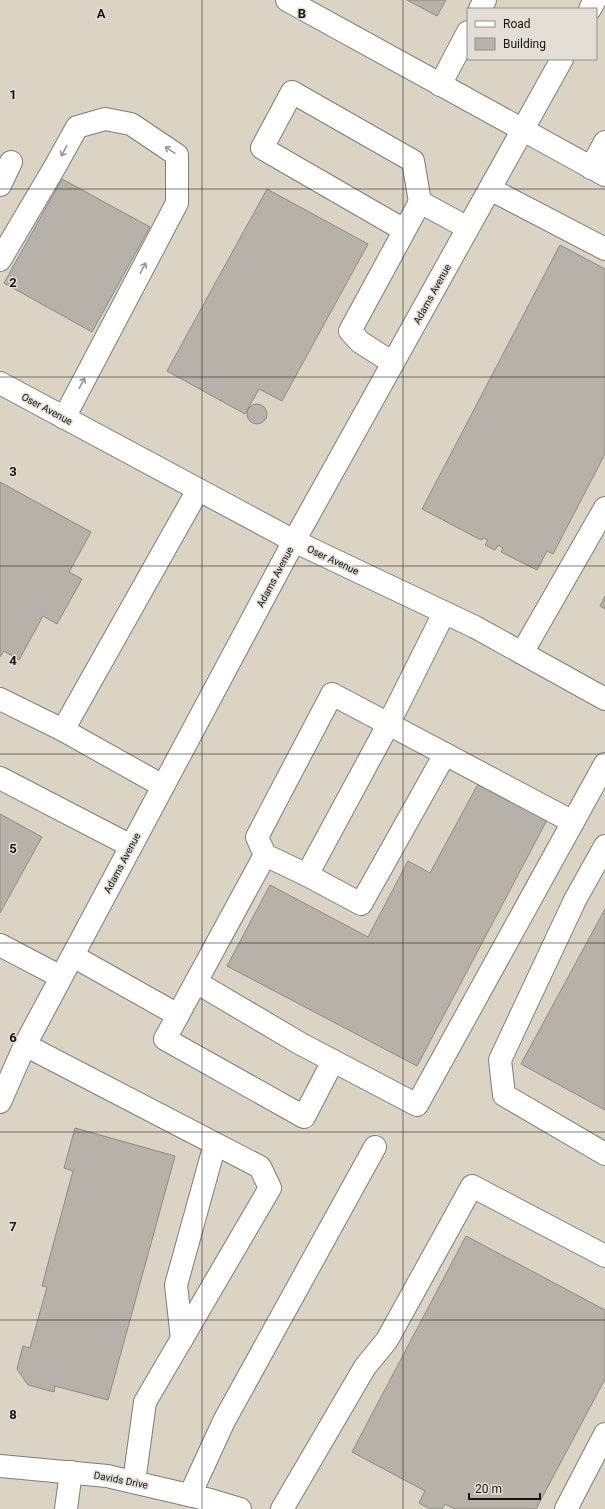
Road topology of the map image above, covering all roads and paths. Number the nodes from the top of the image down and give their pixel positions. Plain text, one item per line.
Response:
1 (287, 0) edge
2 (467, 34) edge
3 (561, 60) edge
4 (440, 85) junction
5 (523, 130) junction
6 (605, 142) edge
7 (11, 162) dead end
8 (598, 171) edge
9 (0, 185) edge
10 (490, 189) junction
11 (420, 202) junction
12 (468, 228) junction
13 (404, 230) junction
14 (605, 249) edge
15 (0, 260) edge
16 (393, 363) junction
17 (0, 384) edge
18 (64, 418) junction
19 (198, 490) junction
20 (605, 508) edge
21 (294, 541) junction
22 (444, 613) junction
23 (522, 653) junction
24 (0, 699) edge
25 (605, 699) edge
26 (389, 723) junction
27 (63, 730) junction
28 (445, 754) junction
29 (605, 764) edge
30 (0, 778) edge
31 (163, 786) junction
32 (573, 822) junction
33 (131, 846) junction
34 (605, 846) edge
35 (265, 855) junction
36 (307, 875) junction
37 (0, 945) edge
38 (73, 956) junction
39 (61, 978) junction
40 (196, 982) junction
41 (178, 1015) junction
42 (25, 1045) junction
43 (333, 1061) junction
44 (0, 1102) edge
45 (215, 1144) junction
46 (375, 1146) dead end
47 (605, 1154) edge
48 (605, 1256) edge
49 (182, 1339) junction
50 (605, 1434) edge
51 (0, 1466) edge
52 (71, 1472) junction
53 (134, 1482) junction
54 (190, 1495) junction
55 (66, 1509) edge
56 (240, 1509) edge
57 (282, 1509) edge
58 (566, 1509) edge

1 - 4 street
2 - 4 street
3 - 5 street, Adams Avenue
4 - 5 street
5 - 8 street
5 - 10 street, Adams Avenue
6 - 8 street
7 - 9 street
10 - 12 street, Adams Avenue
10 - 14 street
11 - 12 street
11 - 13 street
11 - 13 street
12 - 16 street, Adams Avenue
13 - 16 street
18 -> 15 street
16 - 21 street, Adams Avenue
17 - 18 street, Oser Avenue
18 - 19 street, Oser Avenue
19 - 21 street, Oser Avenue
19 - 27 street
20 - 23 street
21 - 22 street, Oser Avenue
21 - 31 street, Adams Avenue
22 - 23 street, Oser Avenue
22 - 26 street
23 - 25 street, Oser Avenue
24 - 27 street
26 - 28 street
26 - 35 street
26 - 36 street
27 - 31 street
28 - 32 street
28 - 36 street
29 - 32 street
30 - 33 street
31 - 33 street, Adams Avenue
32 - 43 street
33 - 38 street, Adams Avenue
34 - 47 street
35 - 36 street
35 - 40 street
37 - 39 street
38 - 39 street, Adams Avenue
38 - 41 street
39 - 42 street, Adams Avenue
40 - 41 street
40 - 43 street
41 - 43 street
42 - 44 street, Adams Avenue
42 - 45 street
45 - 49 street
45 - 49 street
46 - 54 street
48 - 57 street
49 - 53 street
50 - 58 street
51 - 52 street, Davids Drive
52 - 53 street, Davids Drive
52 - 55 street
53 - 54 street, Davids Drive
54 - 56 street, Davids Drive

